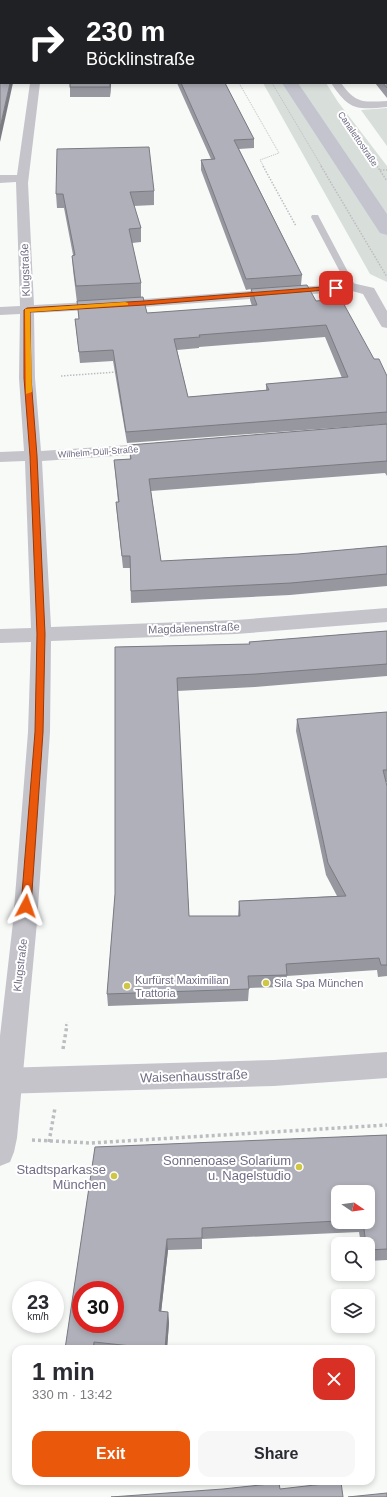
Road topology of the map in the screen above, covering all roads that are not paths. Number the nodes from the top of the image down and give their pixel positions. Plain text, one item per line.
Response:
1 (35, 84) edge
2 (337, 84) edge
3 (387, 104) edge
4 (22, 178) junction
5 (0, 179) edge
6 (315, 217) dead end
7 (357, 287) junction
8 (27, 310) junction
9 (0, 311) edge
10 (387, 324) edge
11 (173, 447) edge
12 (34, 456) junction
13 (0, 457) edge
14 (387, 615) edge
15 (41, 634) junction
16 (0, 636) edge
17 (387, 1065) edge
18 (4, 1081) edge
19 (1, 1145) edge

1 - 4 street, Klugstraße
2 - 3 street, Canalettostraße
4 - 5 street
4 - 8 street, Klugstraße
6 - 7 lane
7 - 8 street
7 - 10 street
8 - 9 street
8 - 12 street, Klugstraße
11 - 12 street, Wilhelm-Düll-Straße
12 - 13 street, Wilhelm-Düll-Straße
12 - 15 street, Klugstraße
14 - 15 street, Magdalenenstraße
15 - 16 street, Magdalenenstraße
15 - 18 street, Klugstraße
17 - 18 street, Waisenhausstraße
18 - 19 street, Klugstraße

